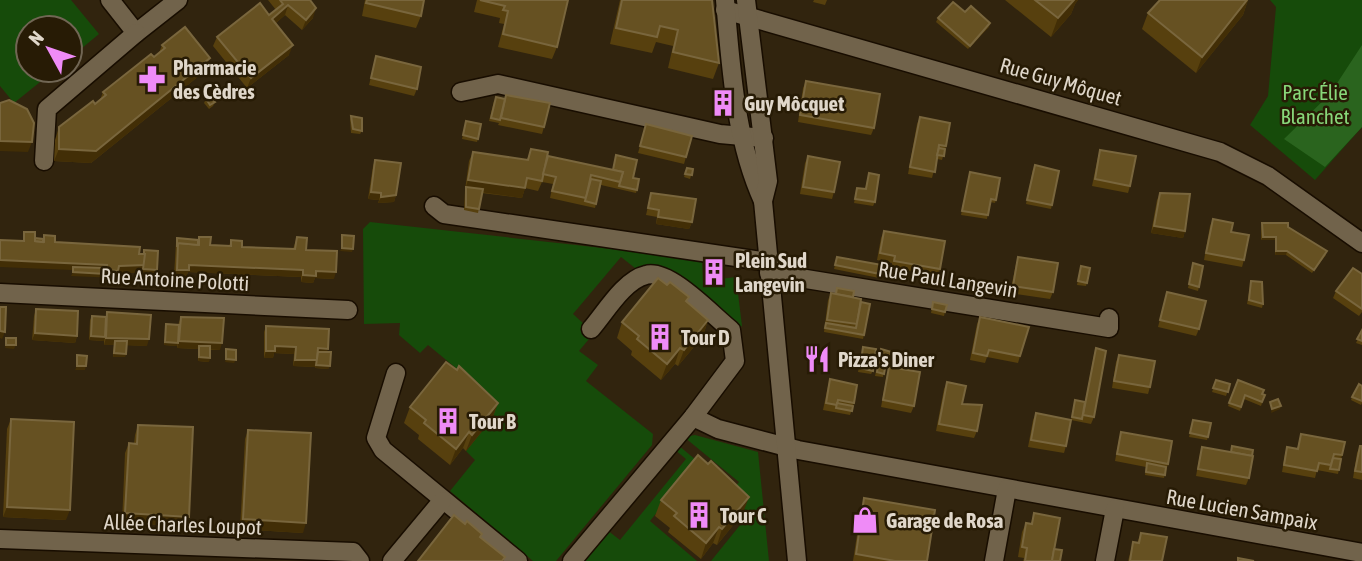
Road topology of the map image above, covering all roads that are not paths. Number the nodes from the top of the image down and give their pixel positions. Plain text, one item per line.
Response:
1 (110, 0) edge
2 (178, 0) edge
3 (725, 5) edge
4 (748, 8) edge
5 (136, 33) junction
6 (461, 92) dead end
7 (742, 136) junction
8 (764, 138) junction
9 (44, 161) dead end
10 (764, 201) junction
11 (434, 206) dead end
12 (1362, 243) edge
13 (769, 268) junction
14 (0, 293) edge
15 (348, 310) dead end
16 (1109, 318) dead end
17 (591, 329) dead end
18 (396, 373) dead end
19 (693, 417) junction
20 (785, 447) junction
21 (1007, 489) junction
22 (442, 501) junction
23 (1115, 509) junction
24 (0, 539) edge
25 (1362, 553) edge
26 (360, 561) edge
27 (392, 561) edge
28 (518, 561) edge
29 (572, 561) edge
30 (797, 561) edge
31 (994, 561) edge
32 (1105, 561) edge

1 - 5 street
2 - 5 street
3 - 4 street, Rue Guy Môquet
3 - 7 street
4 - 8 street
4 - 12 street, Rue Guy Môquet
5 - 9 street
6 - 7 street
7 - 8 street
7 - 10 street
8 - 10 street
10 - 13 street
11 - 13 street, Rue Paul Langevin
13 - 16 street, Rue Paul Langevin
13 - 20 street
14 - 15 street, Rue Antoine Polotti
17 - 19 street
18 - 22 street
19 - 20 street
19 - 29 street
20 - 21 street, Rue Lucien Sampaix
20 - 30 street
21 - 23 street, Rue Lucien Sampaix
21 - 31 street
22 - 27 street
22 - 28 street
23 - 25 street, Rue Lucien Sampaix
23 - 32 street
24 - 26 street, Allée Charles Loupot

